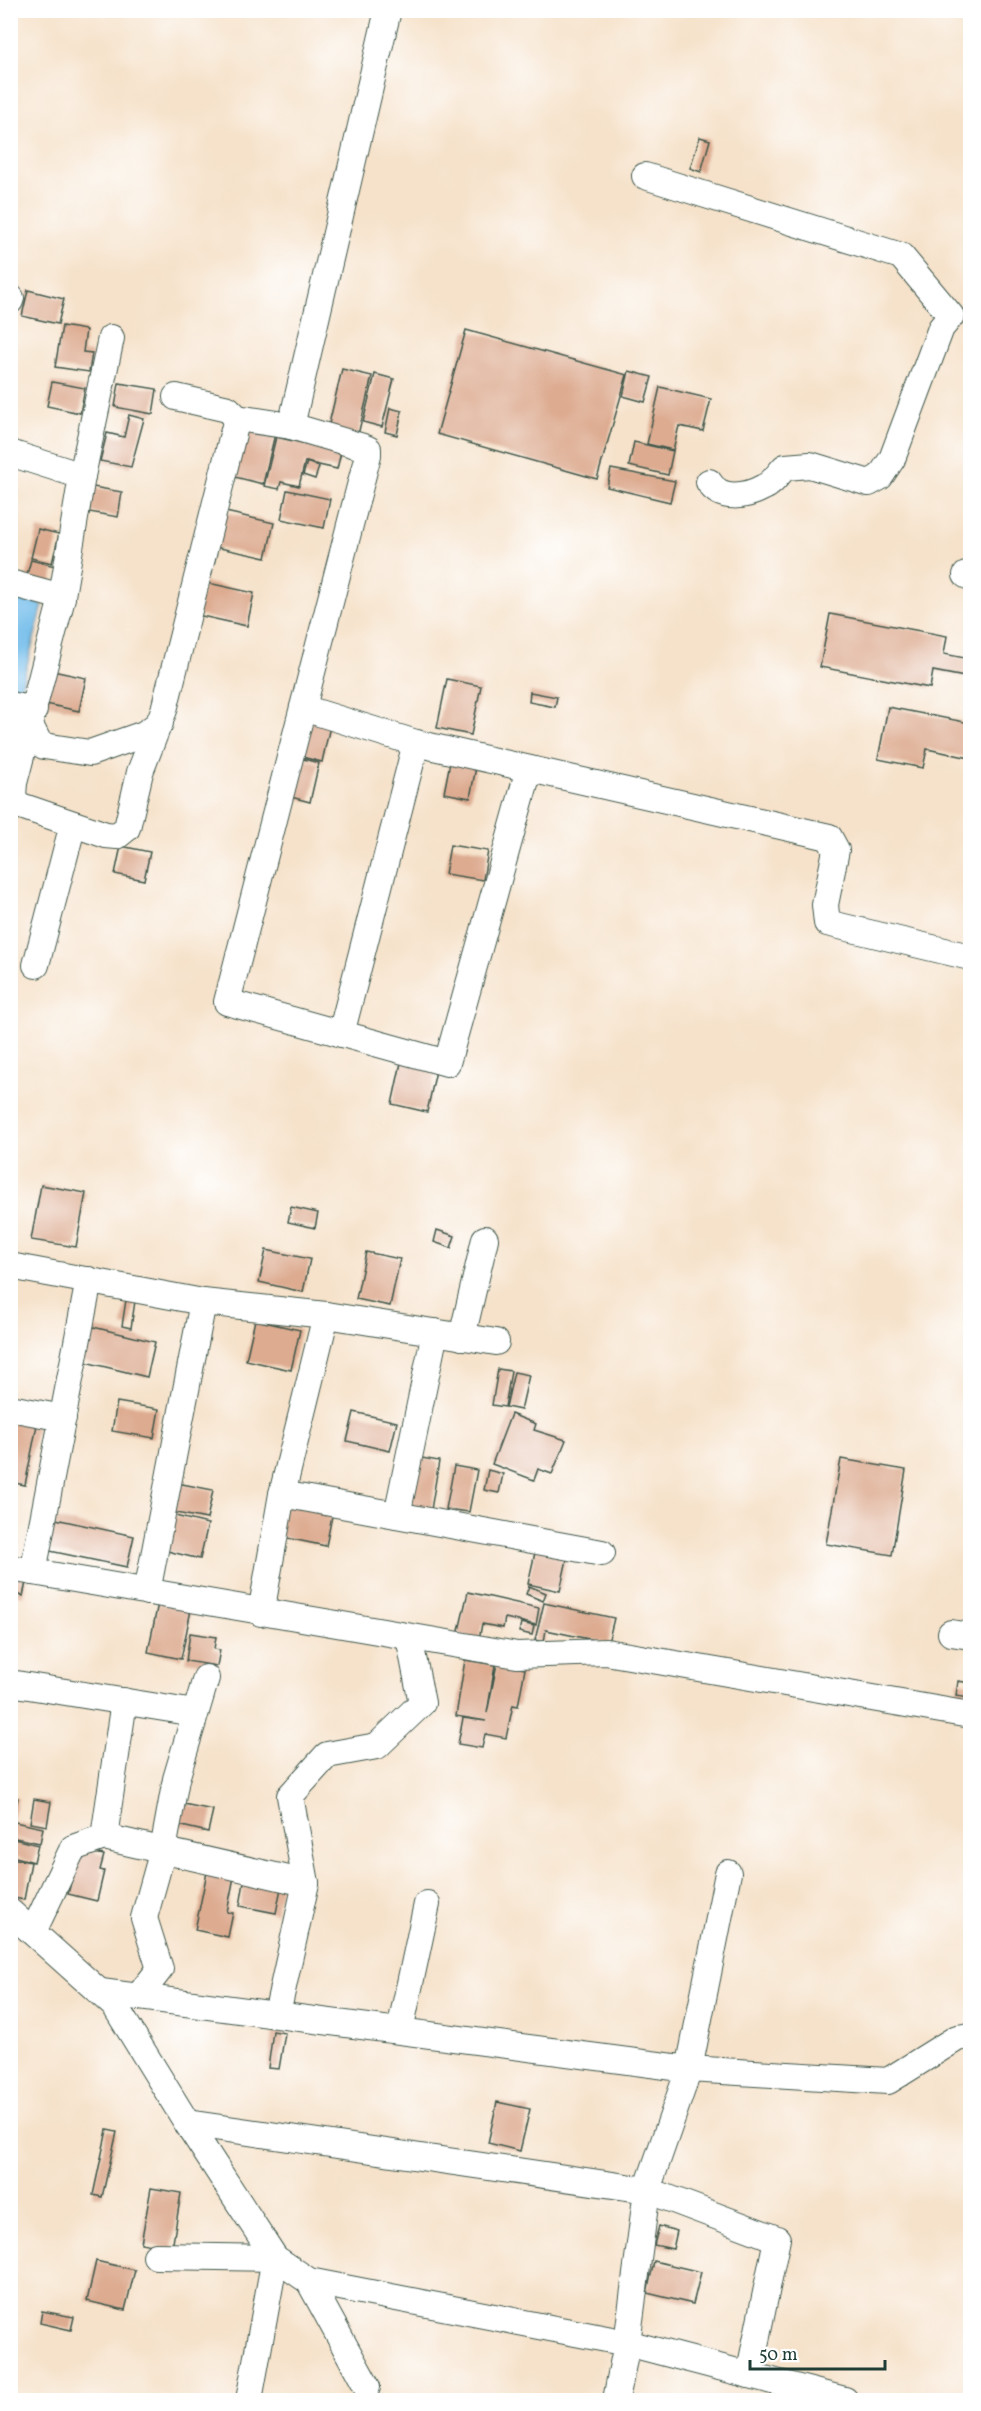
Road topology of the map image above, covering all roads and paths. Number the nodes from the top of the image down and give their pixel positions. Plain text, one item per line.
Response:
1 (388, 10) edge
2 (645, 176) dead end
3 (961, 318) edge
4 (111, 338) dead end
5 (176, 397) dead end
6 (237, 418) junction
7 (291, 426) junction
8 (10, 453) edge
9 (82, 476) junction
10 (709, 482) dead end
11 (10, 584) edge
12 (62, 597) junction
13 (303, 708) junction
14 (25, 713) edge
15 (160, 723) junction
16 (416, 742) junction
17 (529, 769) junction
18 (73, 824) junction
19 (970, 957) edge
20 (36, 965) dead end
21 (341, 1034) junction
22 (485, 1239) dead end
23 (10, 1266) edge
24 (89, 1280) junction
25 (203, 1302) junction
26 (326, 1315) junction
27 (435, 1332) junction
28 (462, 1337) junction
29 (496, 1342) dead end
30 (10, 1408) edge
31 (63, 1418) junction
32 (282, 1494) junction
33 (397, 1515) junction
34 (602, 1553) dead end
35 (22, 1570) edge
36 (147, 1592) junction
37 (261, 1612) junction
38 (408, 1637) junction
39 (206, 1678) dead end
40 (11, 1686) edge
41 (124, 1701) junction
42 (195, 1713) junction
43 (970, 1715) edge
44 (104, 1837) junction
45 (163, 1850) junction
46 (728, 1873) dead end
47 (306, 1883) junction
48 (428, 1904) dead end
49 (18, 1923) edge
50 (101, 1992) junction
51 (138, 1997) junction
52 (277, 2014) junction
53 (400, 2030) junction
54 (970, 2036) edge
55 (689, 2069) junction
56 (187, 2123) junction
57 (647, 2190) junction
58 (156, 2256) dead end
59 (275, 2258) junction
60 (309, 2281) junction
61 (627, 2343) junction
62 (749, 2375) junction
63 (367, 2387) dead end
64 (249, 2400) edge
65 (616, 2400) edge
66 (846, 2400) edge

1 - 7 street
2 - 3 street
3 - 10 street
4 - 9 street
5 - 6 street
6 - 7 street
6 - 15 street
7 - 13 street
8 - 9 street
9 - 12 street
11 - 12 street
12 - 14 street
13 - 16 street
13 - 21 street
14 - 15 street
14 - 18 street
15 - 18 street
16 - 17 street
16 - 21 street
17 - 19 street
17 - 21 street
18 - 20 street
22 - 28 street
23 - 24 street
24 - 25 street
24 - 31 street
25 - 26 street
25 - 36 street
26 - 27 street
26 - 32 street
27 - 28 street
27 - 33 street
28 - 29 street
30 - 31 street
31 - 35 street
32 - 33 street
32 - 37 street
33 - 34 street
35 - 36 street
36 - 37 street
37 - 38 street
38 - 43 street
38 - 47 street
39 - 42 street
40 - 41 street
41 - 42 street
41 - 44 street
42 - 45 street
44 - 45 street
44 - 49 street
45 - 47 street
45 - 51 street
46 - 55 street
47 - 52 street
48 - 53 street
49 - 50 street
50 - 51 street
50 - 56 street
51 - 52 street
52 - 53 street
53 - 55 street
54 - 55 street
55 - 57 street
56 - 57 street
56 - 59 street
57 - 61 street
57 - 62 street
58 - 59 street
59 - 60 street
59 - 64 street
60 - 61 street
60 - 63 street
61 - 62 street
61 - 65 street
62 - 66 street

